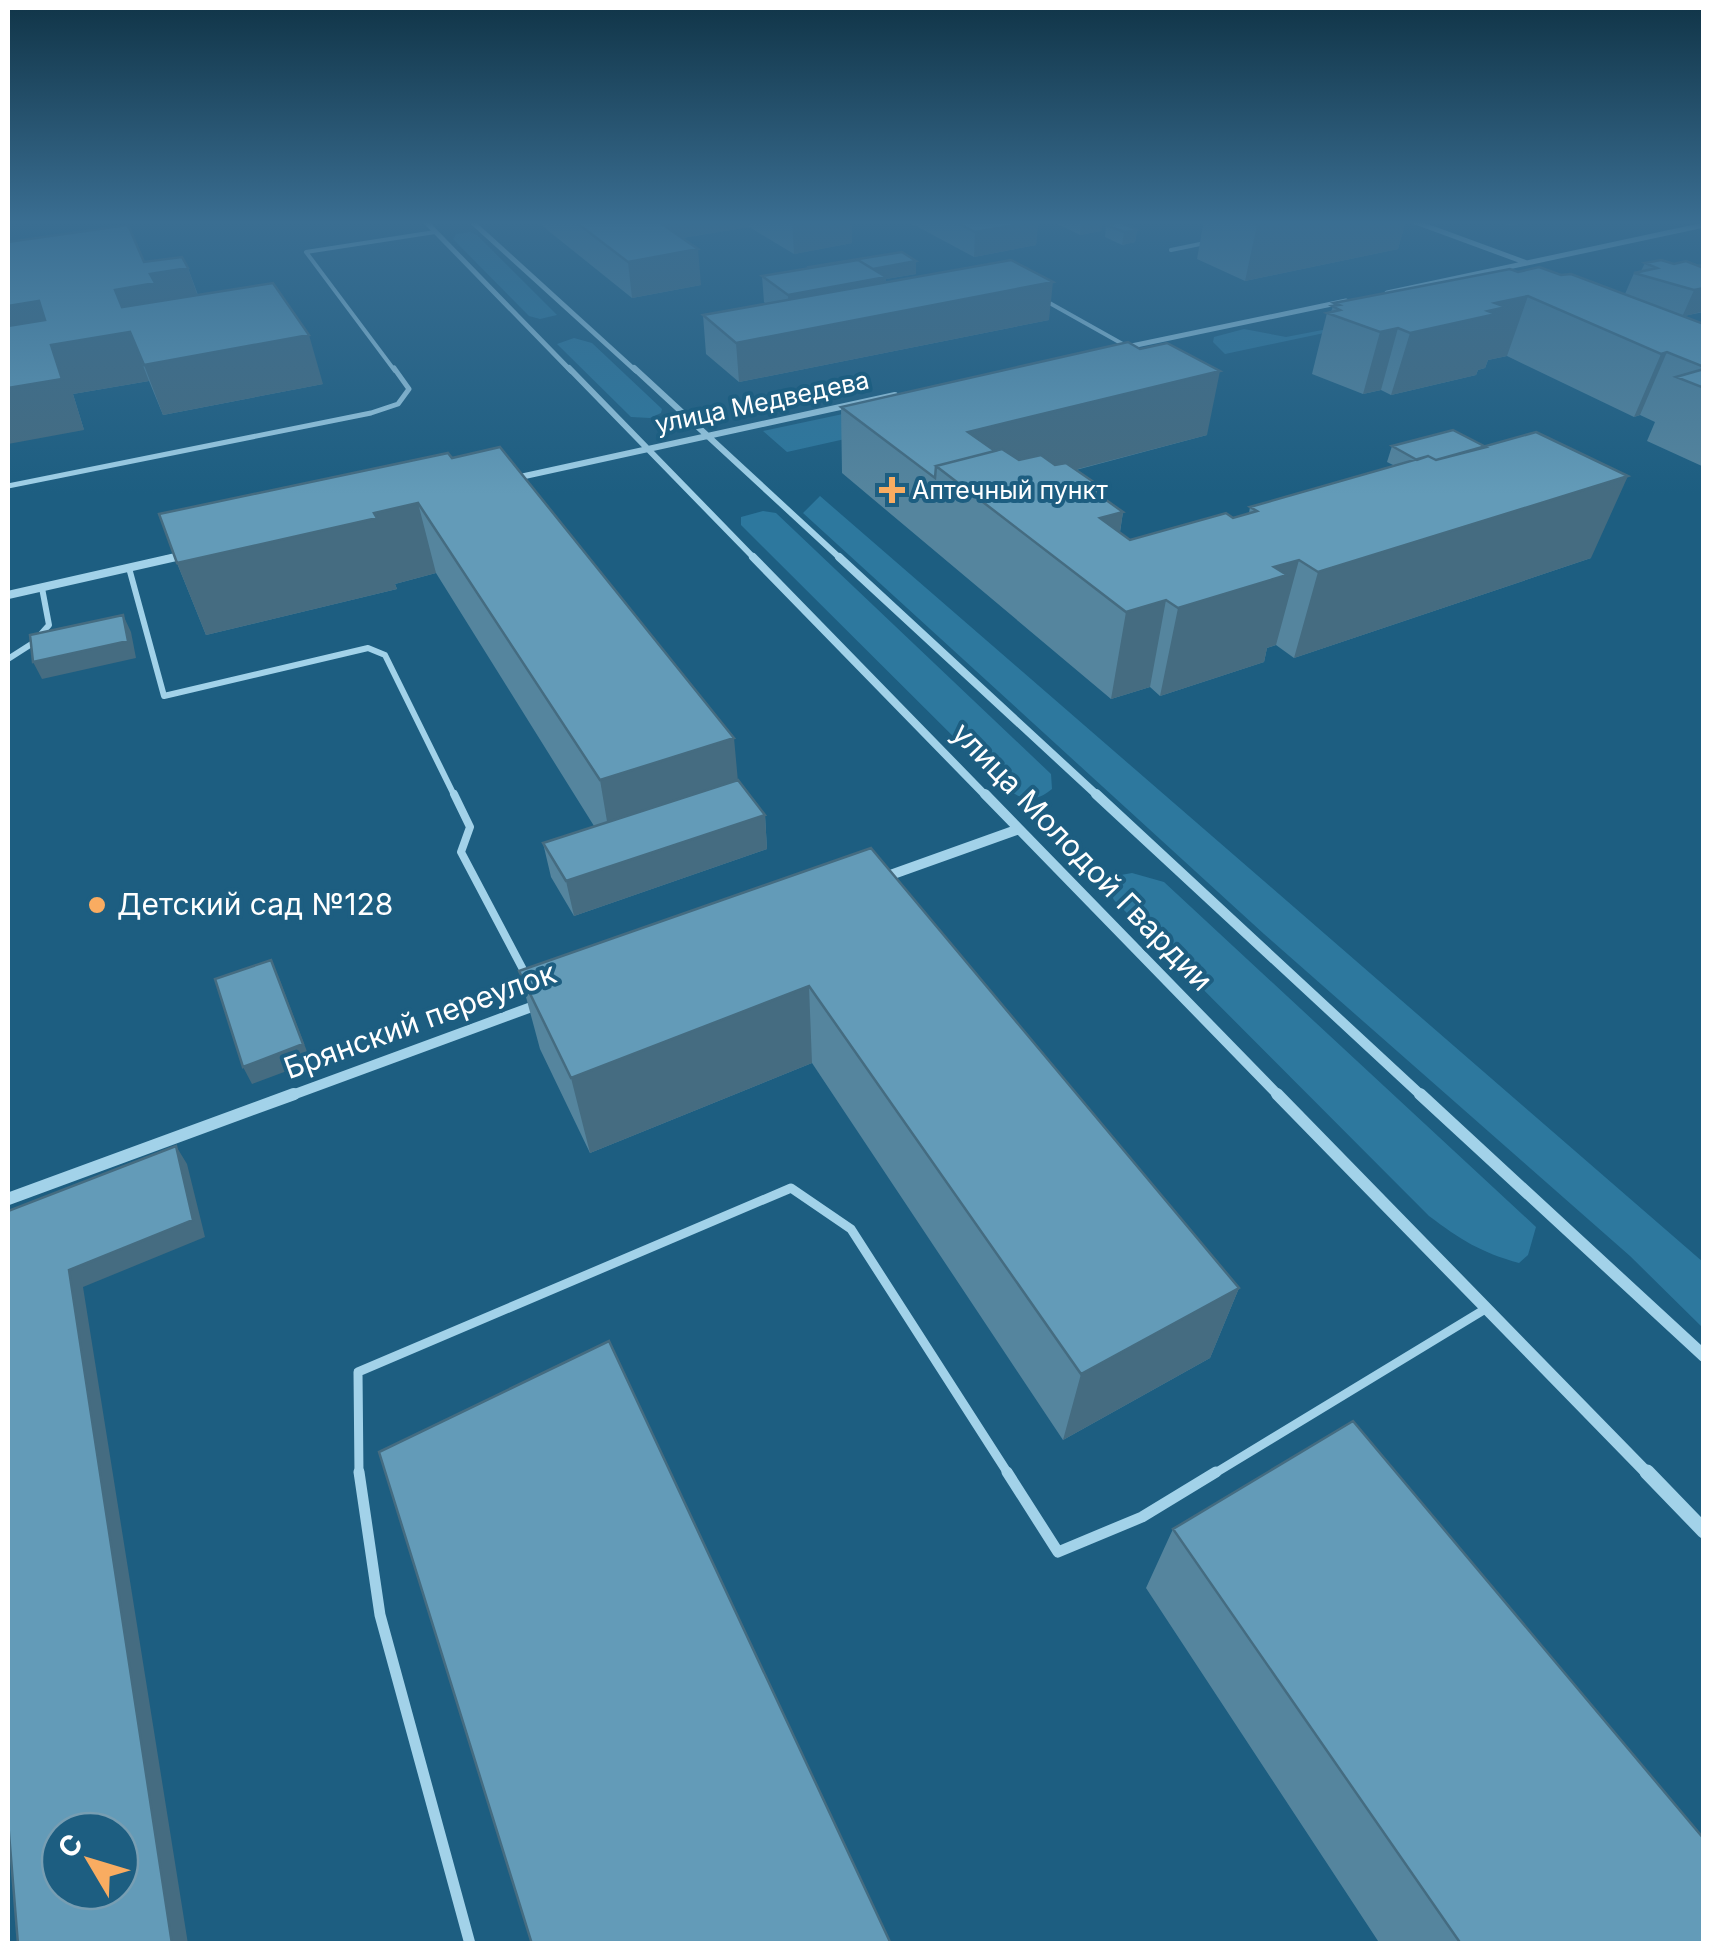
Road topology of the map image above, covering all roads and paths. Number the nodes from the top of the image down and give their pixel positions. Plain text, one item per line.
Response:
1 (351, 311) edge
2 (511, 311) edge
3 (572, 311) edge
4 (1064, 311) edge
5 (1302, 311) edge
6 (1128, 347) junction
7 (1114, 350) edge
8 (895, 395) edge
9 (706, 434) junction
10 (645, 448) junction
11 (498, 482) edge
12 (8, 486) edge
13 (206, 550) edge
14 (129, 568) junction
15 (42, 588) junction
16 (8, 595) edge
17 (8, 659) edge
18 (1019, 828) junction
19 (870, 882) edge
20 (541, 1003) joint
21 (8, 1199) edge
22 (1487, 1308) junction
23 (1704, 1356) edge
24 (1704, 1531) edge
25 (470, 1944) edge

1 - 12 lane
2 - 10 street, улица Молодой Гвардии
3 - 9 street, улица Молодой Гвардии
4 - 6 lane
5 - 6 street
6 - 7 street
8 - 9 street, улица Медведева
9 - 10 street, улица Медведева
9 - 23 street, улица Молодой Гвардии
10 - 11 street, улица Медведева
10 - 18 street, улица Молодой Гвардии
13 - 14 street
14 - 15 street
14 - 20 lane
15 - 16 street
15 - 17 lane
18 - 19 street
18 - 22 street, улица Молодой Гвардии
20 - 21 street, Брянский переулок
22 - 24 street, улица Молодой Гвардии
22 - 25 lane

